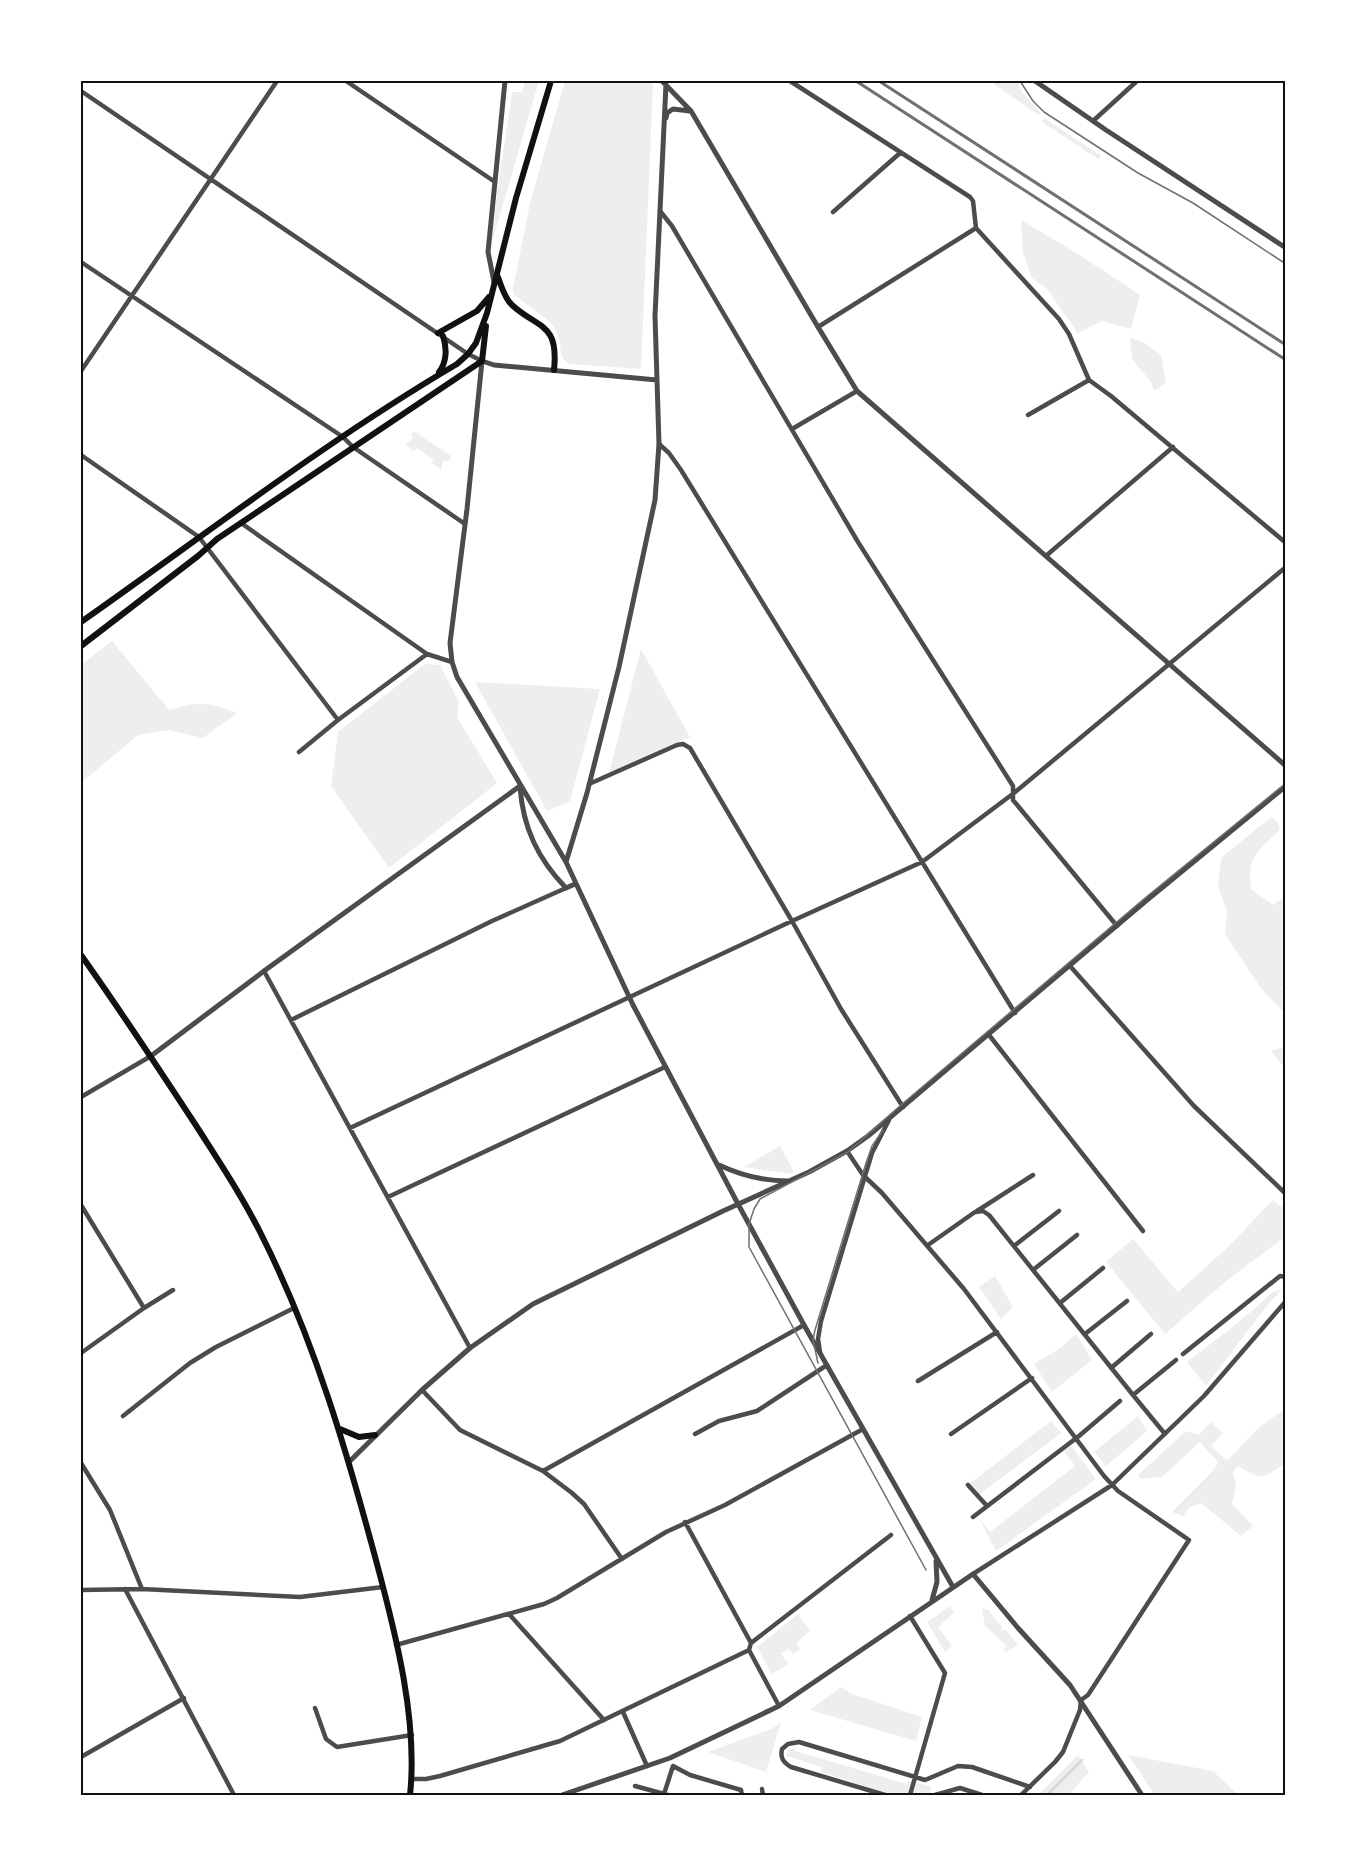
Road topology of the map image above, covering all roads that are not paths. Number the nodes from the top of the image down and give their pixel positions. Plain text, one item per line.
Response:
1 (277, 81) edge
2 (346, 81) edge
3 (505, 81) edge
4 (551, 81) edge
5 (790, 81) edge
6 (1035, 81) edge
7 (1041, 81) edge
8 (1137, 81) edge
9 (665, 82) edge
10 (1048, 90) junction
11 (81, 91) edge
12 (691, 111) junction
13 (1093, 121) junction
14 (664, 122) junction
15 (900, 153) junction
16 (210, 178) junction
17 (495, 182) junction
18 (660, 211) junction
19 (833, 212) dead end
20 (976, 228) junction
21 (1286, 248) edge
22 (81, 262) edge
23 (497, 275) junction
24 (494, 284) junction
25 (493, 291) junction
26 (131, 296) junction
27 (487, 313) junction
28 (818, 327) junction
29 (441, 335) junction
30 (468, 354) junction
31 (482, 361) junction
32 (554, 370) junction
33 (81, 371) edge
34 (430, 380) junction
35 (657, 380) junction
36 (1089, 380) junction
37 (857, 391) junction
38 (1028, 415) dead end
39 (792, 429) junction
40 (342, 437) junction
41 (659, 444) junction
42 (353, 447) junction
43 (1173, 447) junction
44 (81, 455) edge
45 (241, 523) junction
46 (465, 524) junction
47 (199, 537) junction
48 (1286, 543) edge
49 (208, 547) junction
50 (1047, 555) junction
51 (1286, 567) edge
52 (81, 622) edge
53 (81, 646) edge
54 (427, 654) junction
55 (452, 662) junction
56 (1170, 663) junction
57 (338, 720) junction
58 (299, 752) dead end
59 (1286, 766) edge
60 (589, 784) junction
61 (520, 786) junction
62 (1286, 786) edge
63 (1014, 793) junction
64 (566, 862) junction
65 (922, 862) junction
66 (575, 884) junction
67 (566, 888) junction
68 (792, 921) junction
69 (1117, 926) junction
70 (81, 955) edge
71 (1071, 966) junction
72 (264, 971) junction
73 (630, 998) junction
74 (1015, 1013) junction
75 (291, 1020) junction
76 (989, 1035) junction
77 (151, 1056) junction
78 (665, 1067) junction
79 (81, 1096) edge
80 (903, 1107) junction
81 (891, 1117) junction
82 (350, 1128) junction
83 (847, 1151) junction
84 (719, 1165) junction
85 (1033, 1175) dead end
86 (866, 1177) junction
87 (790, 1181) junction
88 (1286, 1194) edge
89 (388, 1197) junction
90 (738, 1204) junction
91 (81, 1205) edge
92 (1059, 1210) dead end
93 (975, 1212) junction
94 (1143, 1231) dead end
95 (1077, 1235) dead end
96 (928, 1245) junction
97 (1014, 1246) junction
98 (1103, 1268) dead end
99 (1033, 1270) junction
100 (1286, 1270) edge
101 (1280, 1276) junction
102 (1286, 1277) edge
103 (173, 1290) dead end
104 (1126, 1301) dead end
105 (1286, 1301) edge
106 (1060, 1303) junction
107 (144, 1308) junction
108 (294, 1308) junction
109 (804, 1325) junction
110 (997, 1332) junction
111 (1151, 1334) dead end
112 (1085, 1335) junction
113 (470, 1348) junction
114 (81, 1353) edge
115 (1183, 1354) dead end
116 (821, 1355) junction
117 (1176, 1360) dead end
118 (827, 1365) junction
119 (1111, 1368) junction
120 (1032, 1378) junction
121 (918, 1381) dead end
122 (422, 1390) junction
123 (1133, 1395) junction
124 (1120, 1401) dead end
125 (123, 1416) dead end
126 (340, 1429) junction
127 (863, 1429) junction
128 (695, 1434) dead end
129 (951, 1434) dead end
130 (1166, 1434) junction
131 (375, 1435) junction
132 (1075, 1439) junction
133 (350, 1461) junction
134 (81, 1463) edge
135 (543, 1472) junction
136 (968, 1485) dead end
137 (1112, 1485) junction
138 (987, 1506) junction
139 (974, 1517) dead end
140 (685, 1522) junction
141 (891, 1535) dead end
142 (622, 1559) junction
143 (936, 1559) junction
144 (974, 1574) junction
145 (383, 1587) junction
146 (953, 1587) junction
147 (124, 1589) junction
148 (142, 1589) junction
149 (81, 1590) edge
150 (932, 1600) junction
151 (509, 1614) junction
152 (910, 1616) junction
153 (751, 1643) junction
154 (396, 1645) junction
155 (749, 1650) junction
156 (184, 1698) junction
157 (1081, 1700) junction
158 (779, 1706) junction
159 (315, 1708) dead end
160 (623, 1712) junction
161 (604, 1720) junction
162 (412, 1735) junction
163 (81, 1757) edge
164 (670, 1758) junction
165 (647, 1766) junction
166 (673, 1766) junction
167 (915, 1777) junction
168 (412, 1779) junction
169 (635, 1786) dead end
170 (1030, 1787) junction
171 (666, 1794) edge
172 (234, 1795) edge
173 (410, 1795) edge
174 (562, 1795) edge
175 (742, 1795) edge
176 (885, 1795) edge
177 (910, 1795) edge
178 (935, 1795) edge
179 (982, 1795) edge
180 (1021, 1795) edge
181 (1142, 1795) edge

1 - 16 street
2 - 17 street
3 - 17 street
4 - 23 main road
5 - 15 street
6 - 10 street
7 - 10 street
8 - 13 street
9 - 12 street
9 - 14 street
10 - 13 street
11 - 16 street
12 - 14 street
12 - 28 street
13 - 21 street
14 - 18 street
15 - 19 street
15 - 20 street
16 - 26 street
16 - 29 street
17 - 24 street
18 - 35 street
18 - 39 street
20 - 28 street
20 - 36 street
22 - 26 street
23 - 24 main road
23 - 32 main road
24 - 25 main road
25 - 27 main road
25 - 29 main road
26 - 33 street
26 - 40 street
27 - 30 main road
27 - 31 main road
28 - 37 street
29 - 30 street
29 - 34 main road
30 - 31 street
30 - 34 main road
31 - 32 street
31 - 42 main road
31 - 46 street
32 - 35 street
34 - 40 main road
35 - 41 street
36 - 38 street
36 - 43 street
37 - 39 street
37 - 50 street
39 - 63 street
40 - 42 street
40 - 47 main road
41 - 60 street
41 - 65 street
42 - 45 main road
42 - 46 street
43 - 48 street
43 - 50 street
44 - 47 street
45 - 49 main road
45 - 54 street
46 - 55 street
47 - 49 street
47 - 52 main road
49 - 53 main road
49 - 57 street
50 - 56 street
51 - 56 street
54 - 55 street
54 - 57 street
55 - 61 street
56 - 59 street
56 - 63 street
57 - 58 street
60 - 64 street
60 - 68 street
61 - 64 street
61 - 67 street
61 - 72 street
62 - 69 street
63 - 65 street
63 - 69 street
64 - 66 street
65 - 68 street
65 - 74 street
66 - 67 street
66 - 73 street
67 - 75 street
68 - 73 street
68 - 80 street
69 - 71 street
70 - 77 main road
71 - 74 street
71 - 88 street
72 - 75 street
72 - 77 street
73 - 78 street
73 - 82 street
74 - 76 street
75 - 82 street
76 - 80 street
76 - 94 street
77 - 79 street
77 - 108 main road
78 - 84 street
78 - 89 street
80 - 81 street
81 - 83 street
81 - 86 street
82 - 89 street
83 - 86 street
83 - 87 street
84 - 87 street
84 - 90 street
85 - 93 street
86 - 96 street
86 - 116 street
87 - 90 street
89 - 113 street
90 - 109 street
90 - 113 street
91 - 107 street
92 - 97 street
93 - 96 street
93 - 97 street
95 - 99 street
96 - 110 street
97 - 99 street
98 - 106 street
99 - 106 street
100 - 101 street
101 - 102 street
101 - 115 street
103 - 107 street
104 - 112 street
105 - 130 street
106 - 112 street
107 - 114 street
108 - 125 street
108 - 126 main road
109 - 116 street
109 - 135 street
110 - 120 street
110 - 121 street
111 - 119 street
112 - 119 street
113 - 122 street
116 - 118 street
117 - 123 street
118 - 127 street
118 - 128 street
119 - 123 street
120 - 129 street
120 - 132 street
122 - 131 street
122 - 135 street
123 - 130 street
124 - 132 street
126 - 131 main road
126 - 133 main road
127 - 140 street
127 - 143 street
130 - 137 street
131 - 133 street
132 - 137 street
132 - 138 street
133 - 145 main road
134 - 148 street
135 - 142 street
136 - 138 street
137 - 144 street
137 - 157 street
138 - 139 street
140 - 142 street
140 - 153 street
141 - 153 street
142 - 151 street
143 - 146 street
143 - 150 street
144 - 146 street
144 - 157 street
145 - 148 street
145 - 154 main road
146 - 150 street
147 - 148 street
147 - 149 street
147 - 156 street
150 - 152 street
151 - 154 street
151 - 161 street
152 - 158 street
152 - 167 street
153 - 155 street
154 - 162 main road
155 - 158 street
155 - 160 street
156 - 163 street
156 - 172 street
157 - 170 street
157 - 181 street
158 - 164 street
159 - 162 street
160 - 161 street
160 - 165 street
161 - 168 street
162 - 168 main road
164 - 165 street
164 - 166 street
165 - 174 street
166 - 171 street
166 - 175 street
167 - 170 street
167 - 176 street
167 - 177 street
168 - 173 main road
169 - 171 street
170 - 180 street
178 - 179 street

